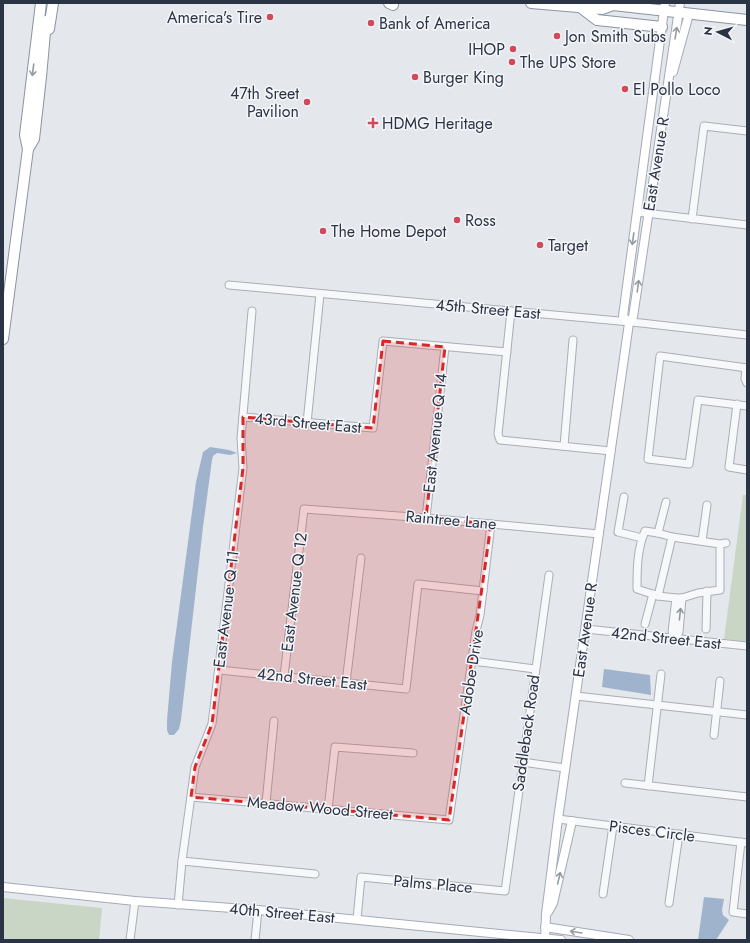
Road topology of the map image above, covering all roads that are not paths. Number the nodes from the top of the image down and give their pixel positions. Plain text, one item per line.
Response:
1 (41, 3) edge
2 (48, 3) edge
3 (53, 3) edge
4 (531, 3) edge
5 (680, 3) edge
6 (610, 4) edge
7 (580, 7) junction
8 (665, 7) edge
9 (684, 14) junction
10 (747, 20) edge
11 (662, 27) junction
12 (41, 77) junction
13 (747, 131) edge
14 (28, 149) junction
15 (637, 212) junction
16 (648, 213) junction
17 (692, 219) junction
18 (747, 225) edge
19 (229, 285) dead end
20 (320, 294) junction
21 (252, 310) dead end
22 (511, 311) junction
23 (629, 323) junction
24 (747, 335) edge
25 (3, 339) edge
26 (573, 340) dead end
27 (445, 347) junction
28 (507, 352) junction
29 (746, 368) edge
30 (747, 383) edge
31 (737, 404) junction
32 (747, 406) edge
33 (243, 417) junction
34 (307, 423) junction
35 (564, 446) junction
36 (611, 451) junction
37 (747, 470) edge
38 (624, 497) dead end
39 (666, 502) dead end
40 (707, 505) dead end
41 (304, 508) joint
42 (426, 518) junction
43 (491, 524) junction
44 (658, 533) junction
45 (599, 534) junction
46 (672, 537) junction
47 (642, 538) junction
48 (702, 541) junction
49 (361, 558) dead end
50 (549, 575) dead end
51 (483, 591) junction
52 (707, 591) junction
53 (655, 595) junction
54 (679, 598) junction
55 (645, 624) dead end
56 (586, 629) junction
57 (706, 629) dead end
58 (675, 639) junction
59 (747, 646) edge
60 (472, 661) junction
61 (535, 669) junction
62 (219, 670) junction
63 (660, 674) dead end
64 (284, 676) junction
65 (720, 681) dead end
66 (346, 682) junction
67 (576, 696) junction
68 (657, 705) junction
69 (716, 711) junction
70 (747, 715) edge
71 (274, 721) dead end
72 (714, 735) dead end
73 (413, 753) dead end
74 (522, 762) junction
75 (565, 768) junction
76 (625, 783) dead end
77 (648, 786) junction
78 (191, 796) junction
79 (747, 797) edge
80 (266, 804) junction
81 (328, 809) junction
82 (558, 819) junction
83 (449, 820) joint
84 (572, 821) junction
85 (613, 826) junction
86 (679, 834) junction
87 (744, 842) edge
88 (182, 861) junction
89 (315, 874) dead end
90 (3, 887) edge
91 (504, 891) joint
92 (603, 894) dead end
93 (135, 901) junction
94 (669, 904) dead end
95 (178, 905) junction
96 (258, 910) junction
97 (546, 914) junction
98 (747, 914) edge
99 (357, 919) junction
100 (545, 927) junction
101 (544, 939) edge
102 (130, 940) edge
103 (255, 940) edge
104 (561, 940) edge
105 (629, 940) edge

1 -> 14 highway
2 - 12 highway
3 - 12 highway
4 - 7 highway
5 - 9 main road, East Avenue R
6 - 7 highway
6 - 8 highway
7 - 11 highway
8 - 9 highway
8 - 11 main road, East Avenue R
9 - 10 highway
16 -> 9 main road, East Avenue R
11 - 15 main road, East Avenue R
12 - 14 highway
13 - 17 street
14 - 25 highway
15 - 16 street
15 -> 23 main road, East Avenue R
16 - 17 street
23 -> 16 main road, East Avenue R
17 - 18 street
19 - 20 street, 45th Street East
20 - 22 street, 45th Street East
20 - 34 street
21 - 33 street, East Avenue Q 11
22 - 23 street, 45th Street East
22 - 28 street
23 - 24 street, 45th Street East
23 - 36 main road, East Avenue R
26 - 35 street
27 - 28 street
27 - 34 street, 43rd Street East
27 - 42 street, East Avenue Q 14
28 - 35 street
29 - 30 street
29 - 31 street
31 - 32 street
31 - 37 street
33 - 34 street, 43rd Street East
33 - 62 street, East Avenue Q 11
35 - 36 street
36 - 45 main road, East Avenue R
38 - 47 street
39 - 44 street
40 - 48 street
41 - 42 street, Raintree Lane
41 - 64 street, East Avenue Q 12
42 - 43 street, Raintree Lane
43 - 45 street, Raintree Lane
43 - 51 street, Adobe Drive
44 - 46 street
44 - 47 street
45 - 56 main road, East Avenue R
46 - 48 street
46 - 53 street
47 - 53 street
48 - 52 street
49 - 66 street
50 - 61 street, Saddleback Road
51 - 60 street, Adobe Drive
51 - 66 street, 42nd Street East
52 - 54 street
52 - 57 street
53 - 54 street
53 - 55 street
54 - 58 street
56 - 58 street, 42nd Street East
56 - 67 main road, East Avenue R
58 - 59 street, 42nd Street East
60 - 61 street
60 - 83 street, Adobe Drive
61 - 74 street, Saddleback Road
62 - 64 street, 42nd Street East
62 - 78 street, East Avenue Q 11
63 - 68 street
64 - 66 street, 42nd Street East
65 - 69 street
67 - 68 street
67 - 75 main road, East Avenue R
68 - 69 street
68 - 77 street
69 - 70 street
69 - 72 street
71 - 80 street
73 - 81 street
74 - 75 street
74 - 91 street, Saddleback Road
75 - 82 main road, East Avenue R
76 - 77 street
77 - 79 street
78 - 80 street, Meadow Wood Street
78 - 88 street, East Avenue Q 11
80 - 81 street, Meadow Wood Street
81 - 83 street, Meadow Wood Street
82 - 84 street, Pisces Circle
82 - 97 main road, East Avenue R
84 - 85 street, Pisces Circle
97 -> 84 main road
85 - 86 street, Pisces Circle
85 - 92 street
86 - 87 street, Pisces Circle
86 - 94 street
87 - 98 street
88 - 89 street
88 - 95 street, East Avenue Q 11
90 - 93 main road, 40th Street East
91 - 99 street, Palms Place
93 - 95 main road, 40th Street East
93 - 102 street
95 - 96 main road, 40th Street East
96 - 99 main road, 40th Street East
96 - 103 street
97 - 100 main road, East Avenue R
99 - 101 main road, 40th Street East
100 - 101 main road, East Avenue R
105 -> 100 main road
101 - 104 main road, 40th Street East

